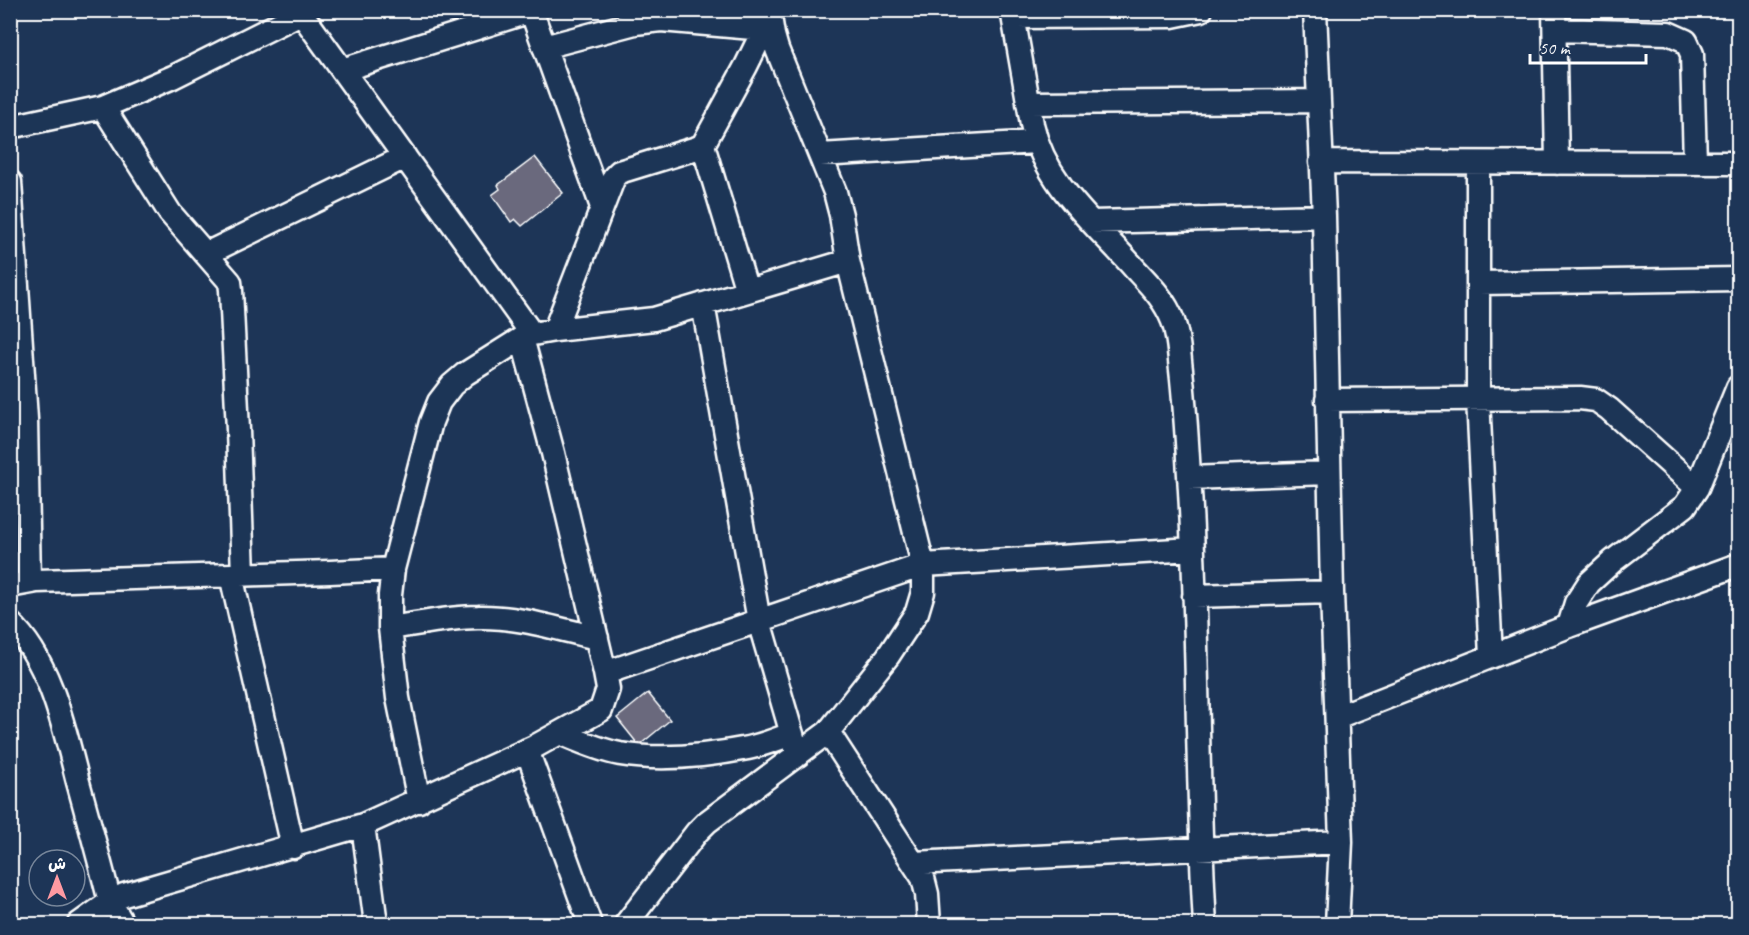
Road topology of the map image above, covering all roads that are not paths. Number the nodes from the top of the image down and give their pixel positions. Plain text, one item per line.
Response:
1 (1201, 10) edge
2 (1315, 10) edge
3 (301, 11) edge
4 (531, 11) edge
5 (1013, 14) edge
6 (769, 17) edge
7 (1554, 20) edge
8 (544, 47) junction
9 (342, 70) junction
10 (1319, 101) junction
11 (1028, 104) junction
12 (103, 106) junction
13 (10, 127) edge
14 (1036, 142) junction
15 (703, 144) junction
16 (820, 154) junction
17 (405, 157) junction
18 (1322, 162) junction
19 (1478, 163) junction
20 (1557, 163) junction
21 (1695, 163) junction
22 (1738, 163) edge
23 (10, 182) edge
24 (602, 207) junction
25 (1324, 216) junction
26 (1092, 222) junction
27 (206, 254) junction
28 (848, 261) junction
29 (1738, 279) edge
30 (1478, 283) junction
31 (747, 291) junction
32 (703, 304) junction
33 (555, 330) junction
34 (527, 336) junction
35 (1738, 387) edge
36 (1478, 399) junction
37 (1328, 400) junction
38 (1329, 473) junction
39 (1189, 478) junction
40 (1697, 488) junction
41 (1193, 549) junction
42 (1738, 565) edge
43 (923, 566) junction
44 (393, 568) junction
45 (237, 575) junction
46 (20, 584) edge
47 (1332, 592) junction
48 (1194, 596) junction
49 (759, 621) junction
50 (10, 623) edge
51 (1569, 626) junction
52 (390, 628) junction
53 (597, 638) junction
54 (1491, 656) junction
55 (605, 673) junction
56 (1337, 717) junction
57 (828, 732) junction
58 (560, 733) junction
59 (795, 744) junction
60 (527, 750) junction
61 (419, 801) junction
62 (363, 825) junction
63 (1341, 842) junction
64 (293, 847) junction
65 (1200, 849) junction
66 (914, 863) junction
67 (110, 902) junction
68 (79, 924) edge
69 (123, 924) edge
70 (376, 924) edge
71 (590, 924) edge
72 (626, 924) edge
73 (929, 924) edge
74 (1205, 924) edge
75 (1337, 924) edge

1 - 5 street
2 - 10 street
3 - 9 street
3 - 12 street
4 - 8 street
4 - 9 street
5 - 11 street
6 - 8 street
6 - 15 street
6 - 16 street
7 - 20 street
7 - 21 street
8 - 24 street
9 - 17 street
10 - 11 street
10 - 18 street
11 - 14 street
12 - 13 street
12 - 27 street
14 - 16 street
14 - 26 street
15 - 24 street
15 - 31 street
16 - 28 street
17 - 27 street
17 - 34 street
18 - 19 street
18 - 25 street
19 - 20 street
19 - 30 street
20 - 21 street
21 - 22 street
23 - 46 street
24 - 33 street
25 - 26 street
25 - 37 street
26 - 39 street
27 - 45 street
28 - 31 street
28 - 43 street
29 - 30 street
30 - 36 street
31 - 32 street
32 - 33 street
32 - 49 street
33 - 34 street
34 - 44 street
34 - 53 street
35 - 40 street
36 - 37 street
36 - 40 street
36 - 54 street
37 - 38 street
38 - 39 street
38 - 47 street
39 - 41 street
40 - 51 street
41 - 43 street
41 - 48 street
42 - 51 street
43 - 49 street
43 - 57 street
44 - 45 street
44 - 52 street
45 - 46 street
45 - 64 street
47 - 48 street
47 - 56 street
48 - 65 street
49 - 55 street
49 - 59 street
50 - 67 street
51 - 54 street
52 - 53 street
52 - 61 street
53 - 55 street
54 - 56 street
55 - 58 street
56 - 63 street
57 - 59 street
57 - 66 street
58 - 59 street
58 - 60 street
59 - 72 street
60 - 61 street
60 - 71 street
61 - 62 street
62 - 64 street
62 - 70 street
63 - 65 street
63 - 75 street
64 - 67 street
65 - 66 street
65 - 74 street
66 - 73 street
67 - 68 street
67 - 69 street

